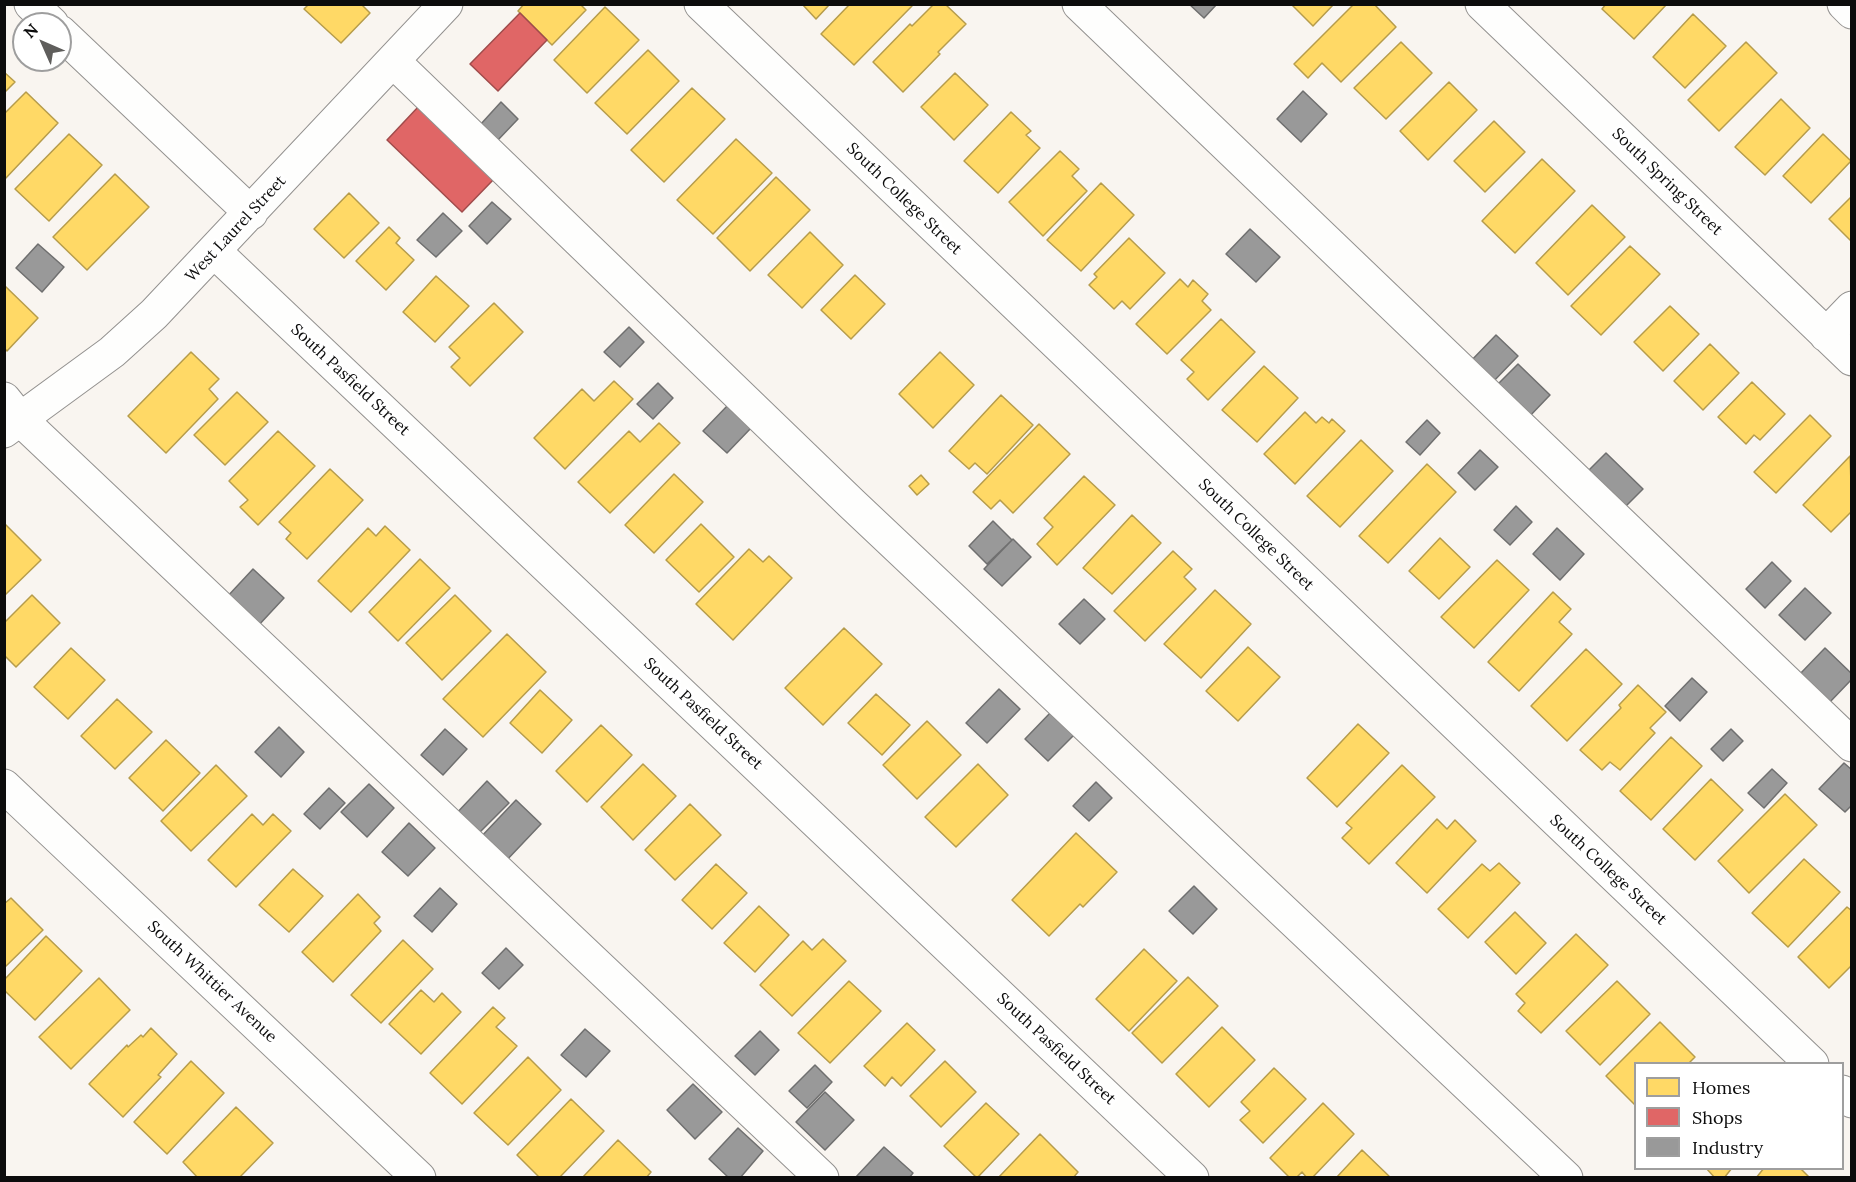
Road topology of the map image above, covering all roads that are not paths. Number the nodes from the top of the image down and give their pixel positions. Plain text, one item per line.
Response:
1 (701, 4) edge
2 (1079, 4) edge
3 (1482, 4) edge
4 (1844, 4) edge
5 (439, 7) edge
6 (1851, 12) edge
7 (72, 43) edge
8 (393, 61) junction
9 (251, 213) junction
10 (214, 251) junction
11 (1851, 308) edge
12 (1826, 335) junction
13 (1851, 359) edge
14 (10, 416) edge
15 (1851, 745) edge
16 (4, 786) edge
17 (1810, 1062) edge
18 (419, 1178) edge
19 (822, 1178) edge
20 (1192, 1178) edge
21 (1566, 1178) edge

1 - 17 street, South College Street
2 - 15 street
3 - 12 street, South Spring Street
4 - 6 street
5 - 8 street, West Laurel Street
7 - 9 street
8 - 9 street, West Laurel Street
8 - 21 street
9 - 10 street, West Laurel Street
10 - 14 street, West Laurel Street
10 - 20 street, South Pasfield Street
11 - 12 street
12 - 13 street, South Spring Street
14 - 19 street
16 - 18 street, South Whittier Avenue

